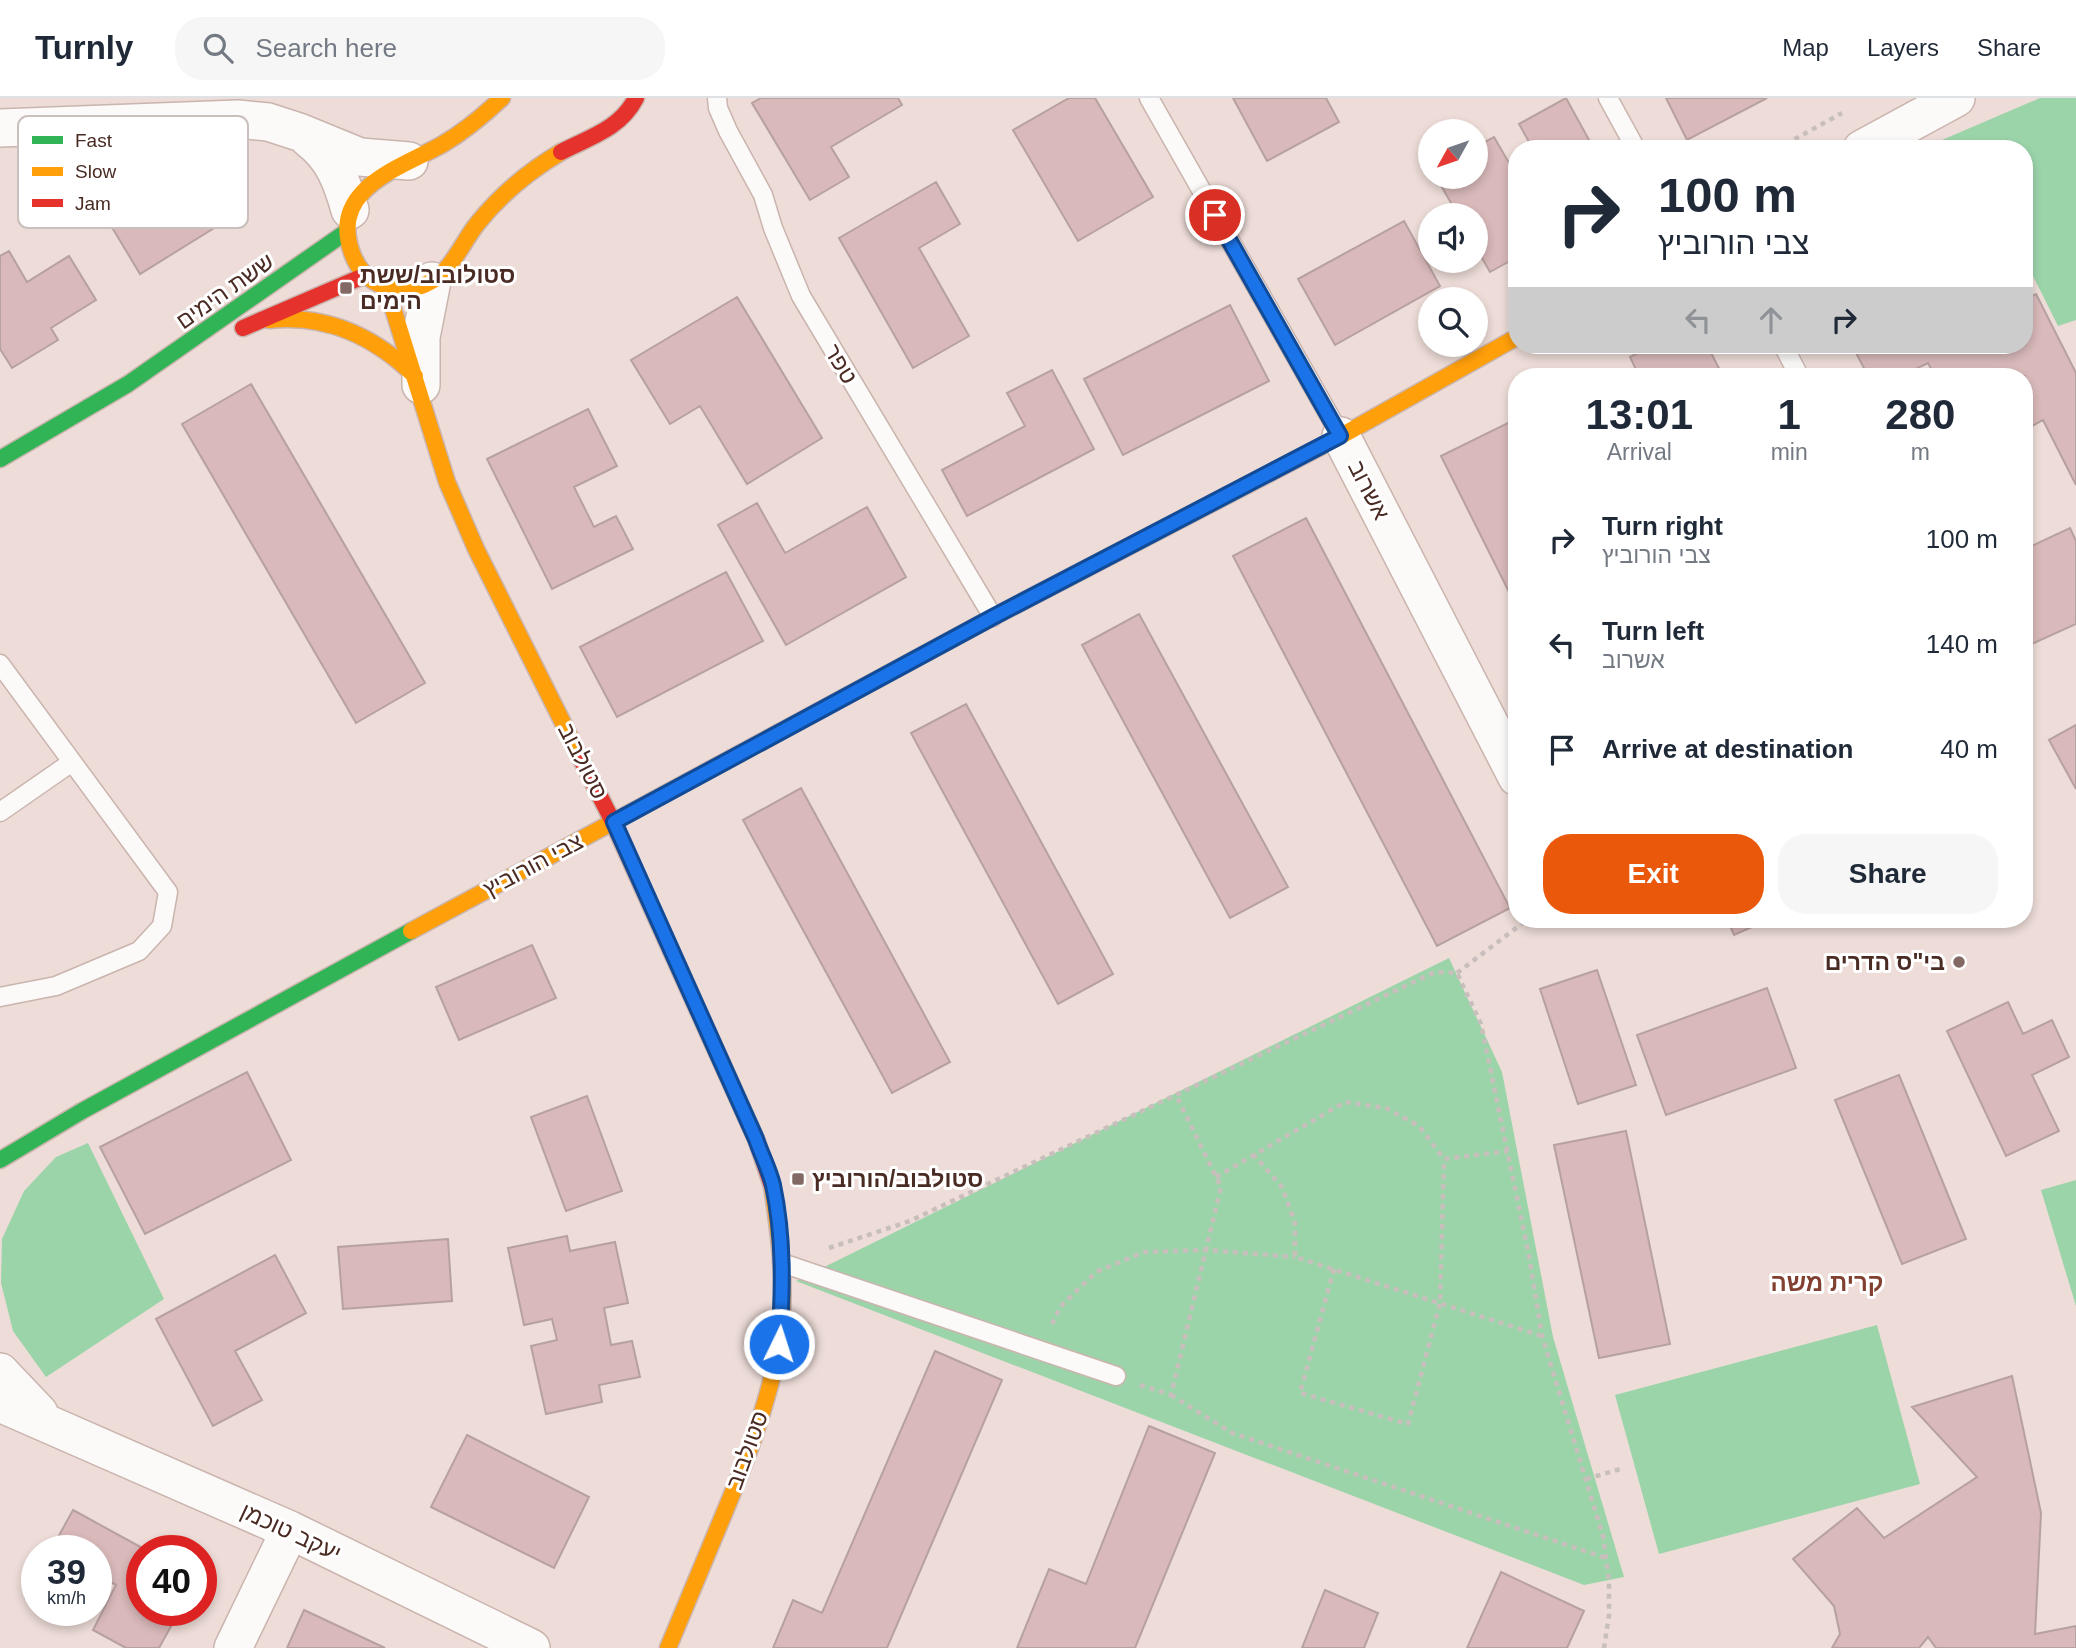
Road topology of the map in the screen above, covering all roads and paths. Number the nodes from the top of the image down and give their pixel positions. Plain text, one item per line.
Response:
1 (502, 98) edge
2 (649, 98) edge
3 (717, 98) edge
4 (1149, 98) edge
5 (1608, 98) edge
6 (1956, 98) edge
7 (634, 102) edge
8 (1847, 111) dead end
9 (248, 121) edge
10 (18, 126) edge
11 (0, 127) edge
12 (299, 132) junction
13 (1631, 140) edge
14 (1794, 140) edge
15 (1879, 140) edge
16 (409, 161) junction
17 (348, 221) junction
18 (366, 275) junction
19 (432, 282) junction
20 (386, 286) junction
21 (253, 323) junction
22 (1508, 342) edge
23 (128, 384) junction
24 (418, 385) junction
25 (1340, 436) junction
26 (0, 459) edge
27 (993, 617) junction
28 (0, 664) edge
29 (1508, 760) edge
30 (72, 762) junction
31 (0, 812) edge
32 (614, 822) junction
33 (1516, 928) edge
34 (1457, 973) junction
35 (0, 997) edge
36 (1176, 1095) junction
37 (32, 1139) junction
38 (1508, 1152) junction
39 (1253, 1154) junction
40 (1444, 1159) junction
41 (0, 1160) edge
42 (1216, 1177) junction
43 (0, 1180) edge
44 (781, 1243) junction
45 (1206, 1250) junction
46 (1295, 1257) junction
47 (782, 1263) junction
48 (1334, 1269) junction
49 (1440, 1303) junction
50 (1542, 1335) junction
51 (1040, 1350) junction
52 (0, 1372) edge
53 (1116, 1376) joint
54 (1171, 1395) junction
55 (0, 1402) edge
56 (47, 1422) junction
57 (1624, 1468) dead end
58 (1586, 1479) junction
59 (290, 1530) junction
60 (1606, 1558) junction
61 (233, 1648) edge
62 (531, 1648) edge
63 (668, 1648) edge
64 (1604, 1648) edge

1 - 16 street, ששת הימים
2 - 7 street
3 - 27 lane, טפר
4 - 25 lane, אשרוב
5 - 13 lane
6 - 15 street
7 - 19 street
8 - 14 path
9 - 12 street
10 - 11 street
12 - 16 street
12 - 17 street
16 - 17 street, ששת הימים
17 - 18 street
17 - 23 street, ששת הימים
18 - 20 street
18 - 21 street, ששת הימים
19 - 20 street
19 - 24 street, סטולבוב
20 - 24 street, סטולבוב
21 - 23 street, ששת הימים
21 - 24 street
22 - 25 street, צבי הורוביץ
23 - 26 street, ששת הימים
24 - 32 street, סטולבוב
25 - 27 street, צבי הורוביץ
25 - 29 street, אשרוב
27 - 32 street, צבי הורוביץ
28 - 30 lane
30 - 31 lane
30 - 35 lane
32 - 37 street, צבי הורוביץ
32 - 44 street, סטולבוב
33 - 34 path
34 - 36 path
34 - 38 path
36 - 42 path
36 - 44 path
37 - 41 street, צבי הורוביץ
37 - 43 street, צבי הורוביץ
38 - 40 path
38 - 50 path
39 - 40 path
39 - 42 path
39 - 46 path
40 - 49 path
42 - 45 path
44 - 47 street, סטולבוב
45 - 46 path
45 - 51 path
45 - 54 path
46 - 48 path
47 - 51 lane
47 - 63 street, סטולבוב
48 - 49 path
48 - 49 path
49 - 50 path
50 - 58 path
51 - 53 lane
52 - 56 street, יעקב טוכמן
53 - 54 path
54 - 60 path
55 - 56 street, יעקב טוכמן
56 - 59 street, יעקב טוכמן
57 - 58 path
58 - 60 path
59 - 61 street
59 - 62 street, יעקב טוכמן
60 - 64 path

